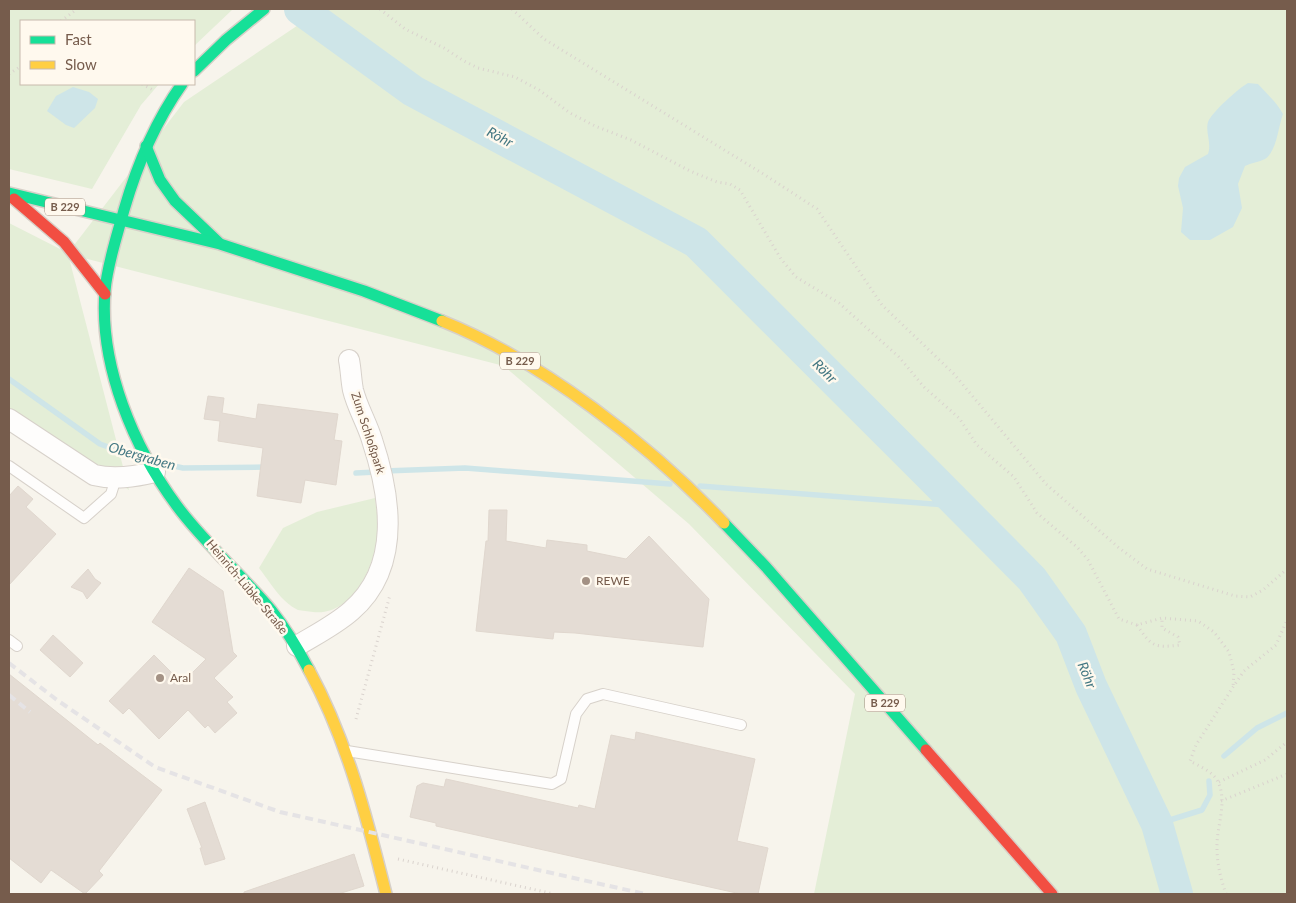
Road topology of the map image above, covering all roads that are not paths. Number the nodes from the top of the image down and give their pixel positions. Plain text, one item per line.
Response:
1 (264, 9) edge
2 (195, 70) edge
3 (181, 85) edge
4 (146, 146) junction
5 (9, 194) edge
6 (120, 220) junction
7 (220, 244) junction
8 (105, 294) junction
9 (349, 360) dead end
10 (9, 419) edge
11 (9, 466) edge
12 (154, 472) junction
13 (116, 478) junction
14 (297, 646) junction
15 (741, 725) dead end
16 (344, 750) junction
17 (386, 894) edge
18 (1052, 894) edge

1 - 2 main road
3 - 4 main road
4 - 6 main road
4 - 7 main road
5 - 6 main road, B 229
5 - 8 main road
6 - 7 main road, B 229
6 - 8 main road
7 - 18 main road, B 229
8 - 12 main road, Heinrich-Lübke-Straße
9 - 14 street, Zum Schloßpark
10 - 13 street
11 - 13 lane
12 - 13 street
12 - 14 main road, Heinrich-Lübke-Straße
14 - 16 main road, Heinrich-Lübke-Straße
15 - 16 lane
16 - 17 main road, Heinrich-Lübke-Straße

